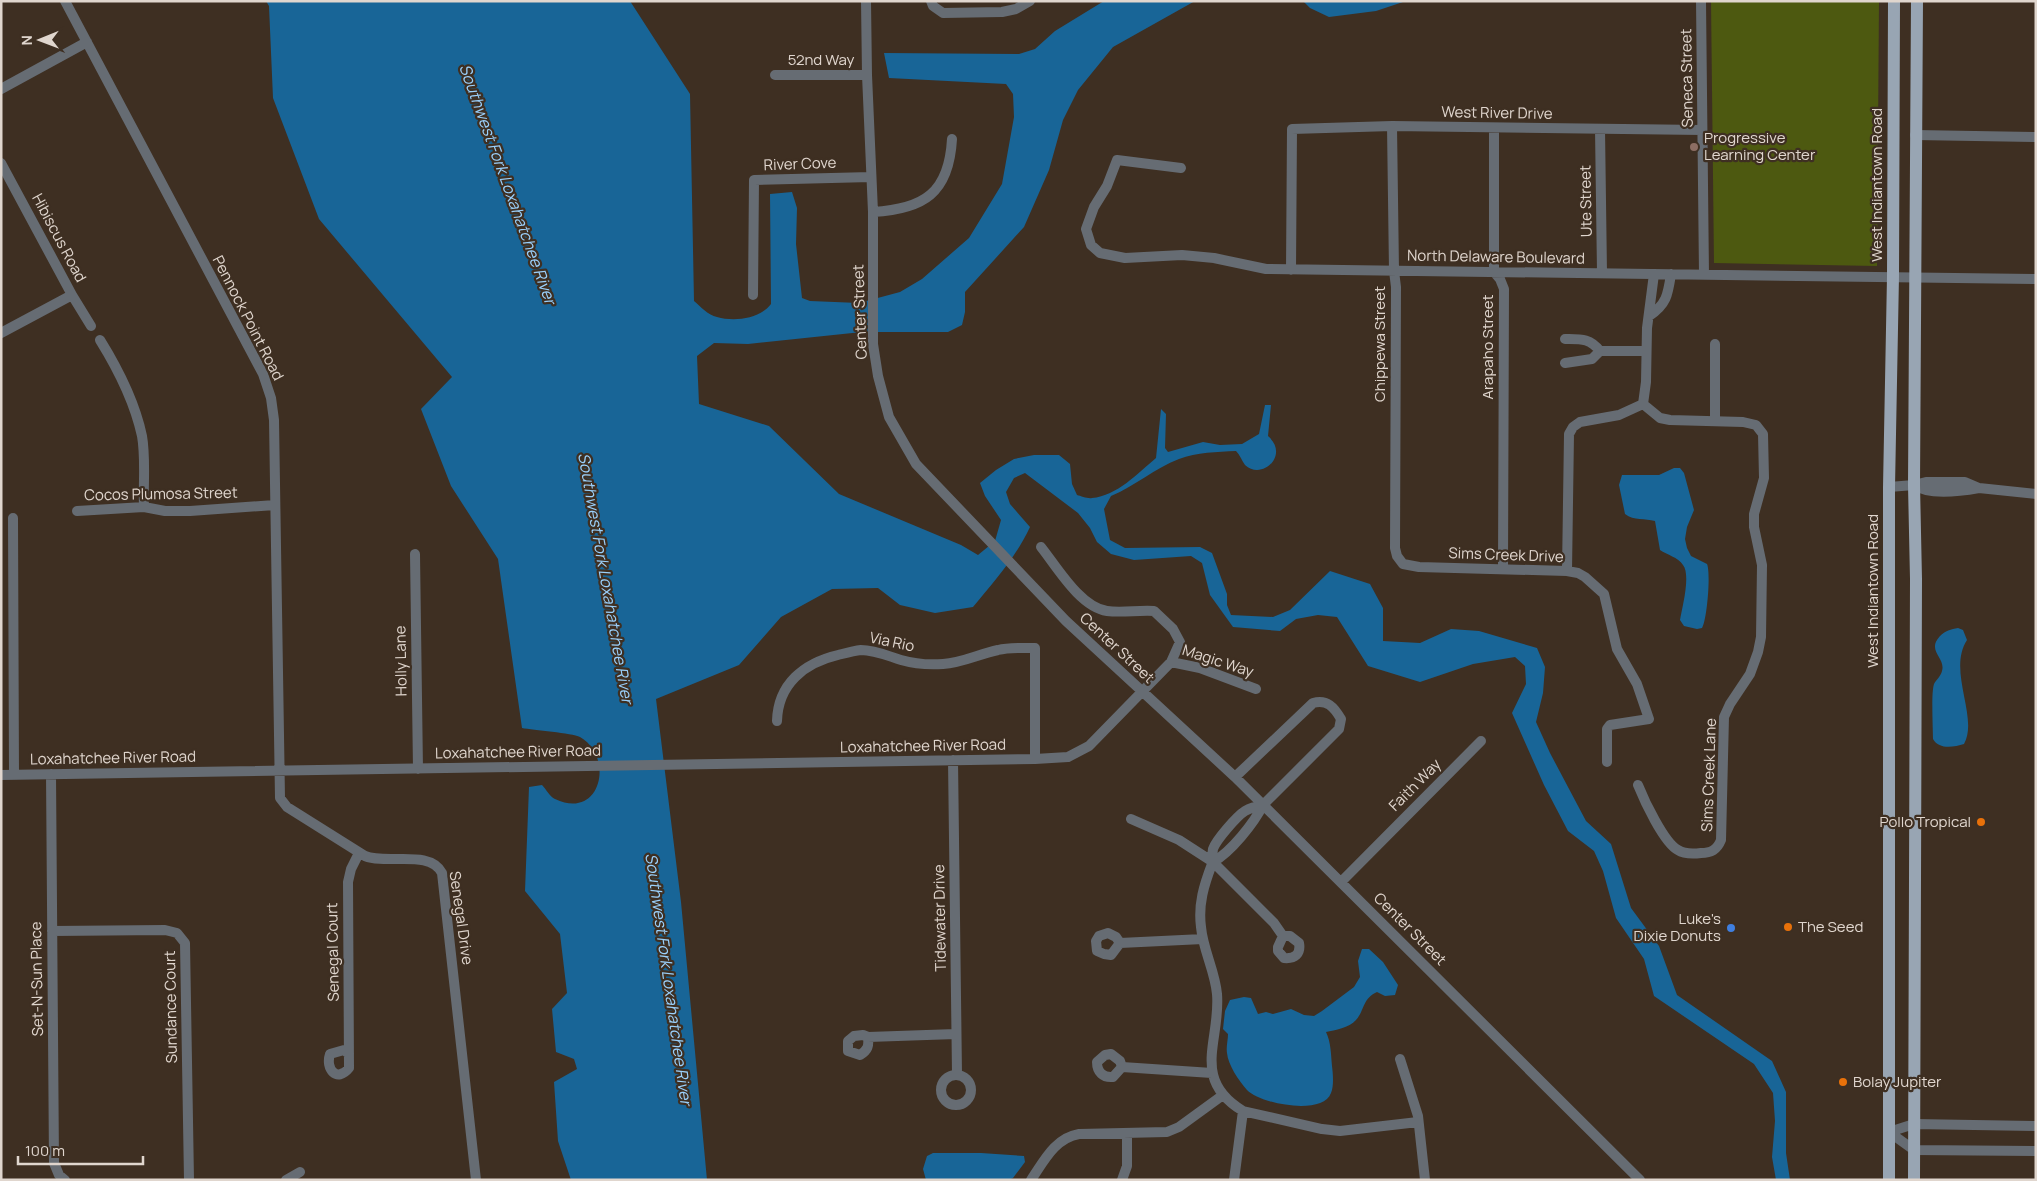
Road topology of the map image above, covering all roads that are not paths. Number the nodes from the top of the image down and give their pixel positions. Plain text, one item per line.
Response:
1 (65, 1) edge
2 (866, 1) edge
3 (931, 1) edge
4 (1030, 1) edge
5 (1701, 1) edge
6 (1894, 1) edge
7 (1917, 1) edge
8 (87, 42) junction
9 (776, 75) dead end
10 (867, 75) junction
11 (1, 89) edge
12 (1392, 126) junction
13 (1494, 128) junction
14 (1600, 129) junction
15 (1702, 130) junction
16 (1916, 135) junction
17 (2036, 137) edge
18 (952, 139) dead end
19 (1, 163) edge
20 (1181, 168) dead end
21 (871, 177) junction
22 (873, 212) junction
23 (1292, 270) junction
24 (1394, 271) junction
25 (1494, 272) junction
26 (1602, 273) junction
27 (1654, 274) junction
28 (1671, 274) junction
29 (1704, 274) junction
30 (1893, 276) junction
31 (1915, 276) junction
32 (2036, 279) edge
33 (72, 295) junction
34 (753, 295) dead end
35 (1649, 316) junction
36 (91, 326) dead end
37 (1, 333) edge
38 (1565, 339) dead end
39 (100, 340) dead end
40 (1715, 344) dead end
41 (1600, 351) junction
42 (1646, 351) junction
43 (1565, 363) dead end
44 (1643, 404) junction
45 (1715, 421) junction
46 (1914, 485) junction
47 (1889, 487) junction
48 (2036, 494) edge
49 (275, 505) junction
50 (144, 506) junction
51 (77, 511) dead end
52 (13, 518) dead end
53 (1041, 547) dead end
54 (415, 554) dead end
55 (1400, 560) joint
56 (1503, 569) junction
57 (1567, 571) junction
58 (1171, 662) junction
59 (1256, 689) dead end
60 (1143, 693) junction
61 (778, 721) dead end
62 (1481, 740) dead end
63 (1035, 759) junction
64 (954, 760) junction
65 (1607, 762) dead end
66 (418, 768) junction
67 (278, 771) junction
68 (50, 774) junction
69 (1, 775) edge
70 (14, 775) junction
71 (1235, 777) junction
72 (1638, 785) dead end
73 (1263, 805) junction
74 (1131, 819) dead end
75 (359, 853) junction
76 (1213, 862) junction
77 (1341, 882) junction
78 (52, 931) junction
79 (1283, 936) dead end
80 (1203, 939) junction
81 (1120, 943) dead end
82 (956, 1034) junction
83 (868, 1037) dead end
84 (349, 1054) dead end
85 (1400, 1059) dead end
86 (1122, 1067) dead end
87 (1212, 1073) junction
88 (957, 1074) dead end
89 (1223, 1096) junction
90 (1243, 1110) junction
91 (1418, 1122) junction
92 (1914, 1124) junction
93 (2036, 1126) edge
94 (1890, 1132) junction
95 (1127, 1134) junction
96 (1914, 1150) junction
97 (2036, 1151) edge
98 (300, 1172) dead end
99 (65, 1180) edge
100 (189, 1180) edge
101 (286, 1180) edge
102 (476, 1180) edge
103 (1031, 1180) edge
104 (1122, 1180) edge
105 (1234, 1180) edge
106 (1425, 1180) edge
107 (1640, 1180) edge
108 (1889, 1180) edge
109 (1914, 1180) edge

1 - 8 street, Pennock Point Road
2 - 10 street, Center Street
3 - 4 street
5 - 15 street, Seneca Street
6 - 30 main road, West Indiantown Road
7 - 16 main road
8 - 11 street
8 - 49 street, Pennock Point Road
9 - 10 street, 52nd Way
10 - 21 street, Center Street
12 - 13 street, West River Drive
12 - 23 street, West River Drive
12 - 24 street, Chippewa Street
13 - 14 street, West River Drive
13 - 25 street, Arapaho Street
14 - 15 street, West River Drive
14 - 26 street, Ute Street
15 - 29 street, Seneca Street
16 - 17 street
16 - 31 main road
18 - 22 street
19 - 33 street, Hibiscus Road
20 - 23 street, North Delaware Boulevard
21 - 22 street, Center Street
21 - 34 street, River Cove
22 - 60 street, Center Street
23 - 24 street, North Delaware Boulevard
24 - 25 street, North Delaware Boulevard
24 - 55 street, Chippewa Street
25 - 26 street, North Delaware Boulevard
25 - 56 street, Arapaho Street
26 - 27 street, North Delaware Boulevard
27 - 28 street, North Delaware Boulevard
27 - 35 street
28 - 29 street, North Delaware Boulevard
28 - 35 street
29 - 30 street, North Delaware Boulevard
30 - 31 street, North Delaware Boulevard
30 - 47 main road, West Indiantown Road
31 - 32 street, North Delaware Boulevard
31 - 46 main road
33 - 36 street, Hibiscus Road
33 - 37 street
35 - 42 street
38 - 41 street
39 - 50 street
40 - 45 street
41 - 42 street
41 - 43 street
42 - 44 street
44 - 45 street, Sims Creek Lane
44 - 57 street
45 - 72 street, Sims Creek Lane
46 - 47 street
46 - 48 street
46 - 92 main road
47 - 94 main road, West Indiantown Road
49 - 50 street, Cocos Plumosa Street
49 - 67 street, Pennock Point Road
50 - 51 street, Cocos Plumosa Street
52 - 70 street
53 - 58 street
54 - 66 street, Holly Lane
55 - 56 street, Sims Creek Drive
56 - 57 street, Sims Creek Drive
57 - 65 street, Sims Creek Drive
58 - 59 street, Magic Way
58 - 60 street, Loxahatchee River Road
60 - 63 street, Loxahatchee River Road
60 - 71 street, Center Street
61 - 63 street, Via Rio
62 - 77 street, Faith Way
63 - 64 street, Loxahatchee River Road
64 - 66 street, Loxahatchee River Road
64 - 82 street, Tidewater Drive
66 - 67 street, Loxahatchee River Road
67 - 68 street, Loxahatchee River Road
67 - 75 street, Senegal Drive
68 - 70 street, Loxahatchee River Road
68 - 78 street, Set-N-Sun Place
69 - 70 street, Loxahatchee River Road
71 - 73 street, Center Street
71 - 73 street
73 - 76 street
73 - 77 street, Center Street
74 - 76 street
75 - 84 street, Senegal Court
75 - 102 street, Senegal Drive
76 - 79 street
76 - 80 street
77 - 107 street, Center Street
78 - 99 street, Set-N-Sun Place
78 - 100 street, Sundance Court
80 - 81 street
80 - 87 street
82 - 83 street
82 - 88 street, Tidewater Drive
85 - 91 street
86 - 87 street
87 - 89 street
89 - 90 street
89 - 95 street
90 - 91 street
90 - 105 street
91 - 106 street
92 - 93 street
92 - 94 street
92 - 96 main road
94 - 96 street
94 - 108 main road, West Indiantown Road
95 - 103 street
95 - 104 street
96 - 97 street
96 - 109 main road
98 - 101 street

